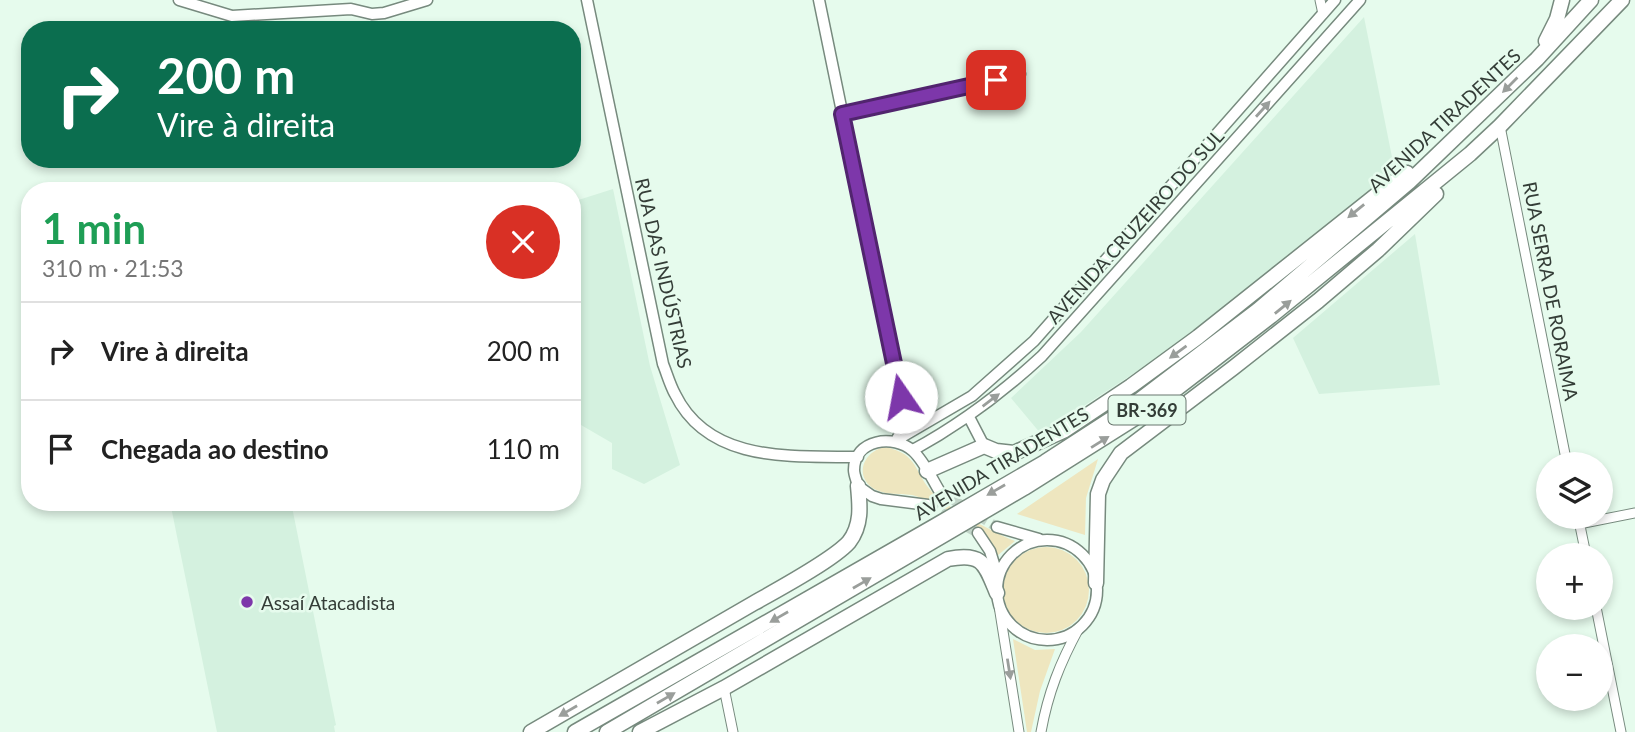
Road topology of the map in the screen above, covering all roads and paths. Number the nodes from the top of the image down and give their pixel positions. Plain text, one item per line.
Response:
1 (179, 0) edge
2 (427, 0) edge
3 (587, 0) edge
4 (819, 0) edge
5 (1320, 0) edge
6 (1335, 0) edge
7 (1360, 0) edge
8 (1562, 0) edge
9 (1591, 0) edge
10 (1622, 0) edge
11 (351, 3) edge
12 (1323, 14) junction
13 (1537, 59) junction
14 (1021, 74) dead end
15 (842, 114) junction
16 (1500, 126) junction
17 (1452, 143) junction
18 (1470, 154) junction
19 (1043, 331) junction
20 (1049, 349) junction
21 (969, 417) junction
22 (895, 441) junction
23 (984, 446) junction
24 (913, 450) junction
25 (1565, 452) edge
26 (858, 457) junction
27 (928, 471) junction
28 (858, 486) junction
29 (940, 492) tunnel mouth
30 (928, 505) tunnel mouth
31 (1635, 513) edge
32 (1613, 516) edge
33 (997, 527) tunnel mouth
34 (978, 533) tunnel mouth
35 (1042, 540) junction
36 (998, 577) junction
37 (1096, 583) junction
38 (998, 600) junction
39 (1599, 620) edge
40 (1079, 628) junction
41 (724, 688) junction
42 (580, 729) edge
43 (531, 732) edge
44 (565, 732) edge
45 (607, 732) edge
46 (640, 732) edge
47 (733, 732) edge
48 (1019, 732) edge
49 (1041, 732) edge
50 (1621, 732) edge

1 - 11 street
2 - 11 street
3 - 26 street, RUA DAS INDÚSTRIAS
4 - 15 street
5 - 12 street
6 - 12 street, AVENIDA CRUZEIRO DO SUL
20 -> 7 street, AVENIDA CRUZEIRO DO SUL
8 - 13 highway
9 - 13 highway, AVENIDA TIRADENTES / BR-369
10 - 16 highway, AVENIDA TIRADENTES / BR-369
12 - 19 street, AVENIDA CRUZEIRO DO SUL
13 -> 17 highway, AVENIDA TIRADENTES / BR-369
14 - 15 street
15 - 22 street
16 - 18 highway, AVENIDA TIRADENTES / BR-369
16 - 25 street, RUA SERRA DE RORAIMA
17 -> 23 highway
17 -> 42 highway, AVENIDA TIRADENTES / BR-369
18 - 37 highway
45 -> 18 highway, AVENIDA TIRADENTES / BR-369
19 - 20 street
19 - 22 street, AVENIDA CRUZEIRO DO SUL
21 -> 20 street, AVENIDA CRUZEIRO DO SUL
21 - 23 street
21 - 24 street, AVENIDA CRUZEIRO DO SUL
22 - 24 street
22 - 26 street, AVENIDA CRUZEIRO DO SUL
23 - 27 highway
24 - 27 street
26 - 28 street
27 - 29 street
28 - 30 street
28 -> 43 highway
31 - 32 street
33 - 35 street
34 - 36 street
35 - 36 street
35 - 37 street
36 - 38 street
37 - 40 street
38 - 40 street
38 - 41 highway
38 -> 48 street
39 - 50 street
40 - 49 street
41 - 46 highway
41 - 47 street
42 - 44 highway, AVENIDA TIRADENTES

